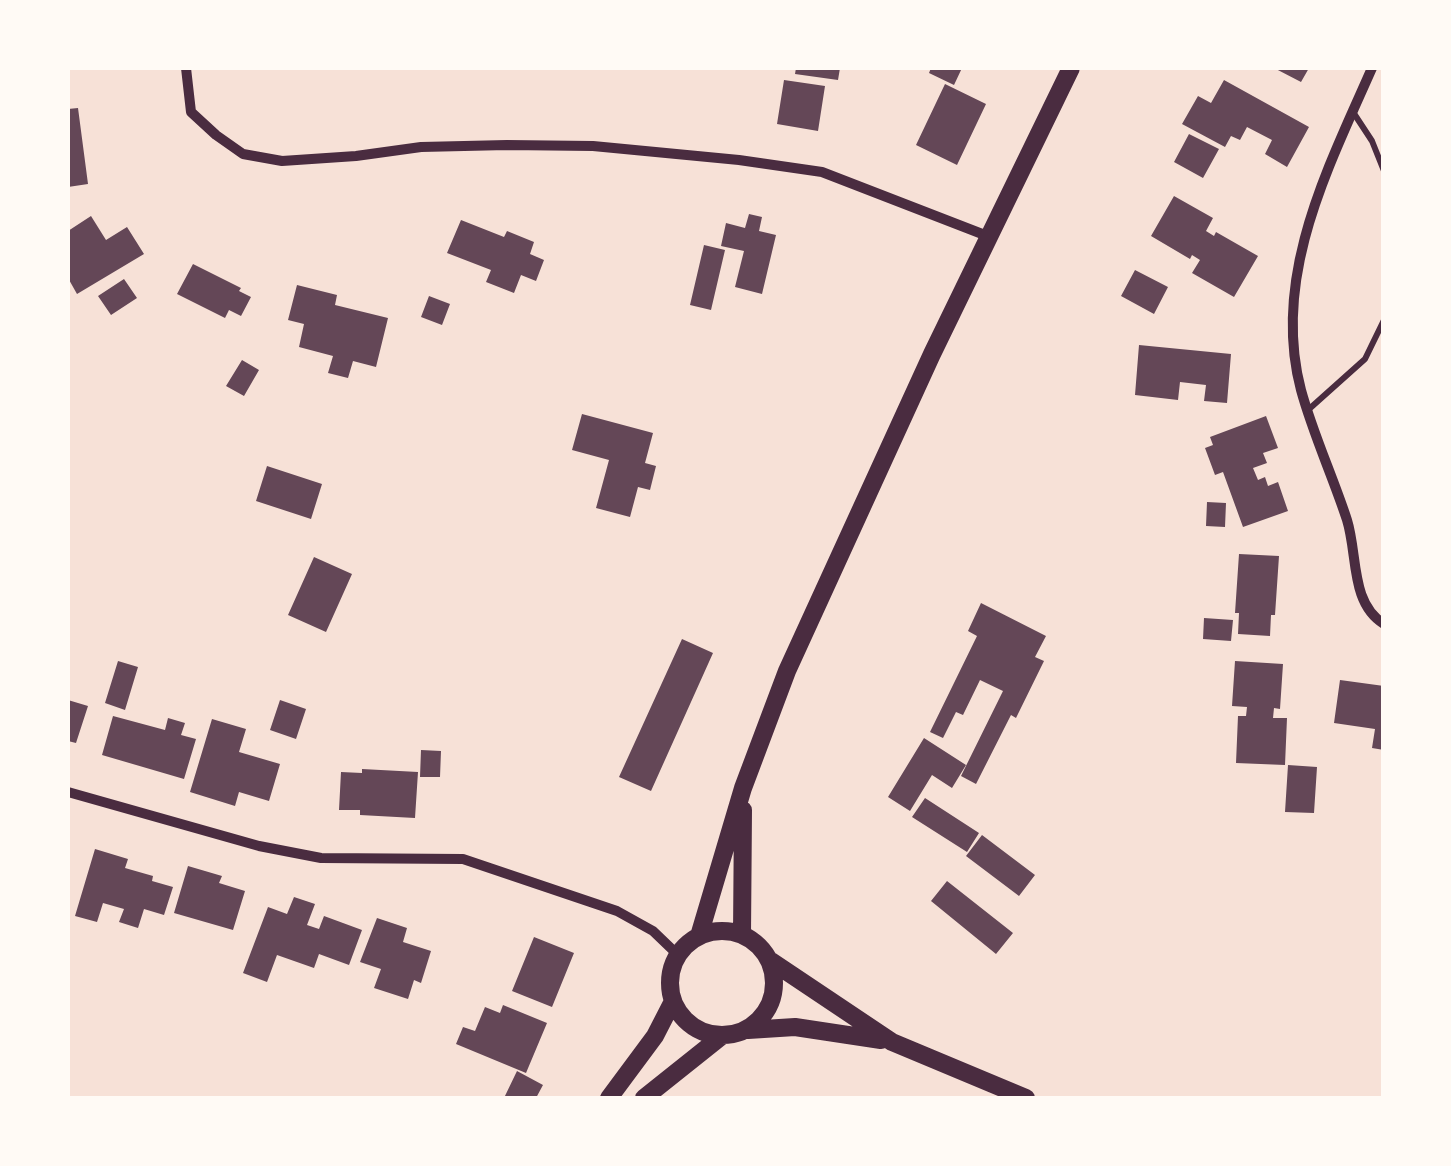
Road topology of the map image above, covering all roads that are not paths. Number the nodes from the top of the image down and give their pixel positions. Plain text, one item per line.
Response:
1 (186, 68) edge
2 (1071, 68) edge
3 (1372, 68) edge
4 (1352, 112) junction
5 (1384, 170) edge
6 (991, 237) junction
7 (1384, 320) edge
8 (1308, 410) junction
9 (1384, 624) edge
10 (743, 788) junction
11 (68, 792) edge
12 (742, 934) junction
13 (699, 936) junction
14 (678, 955) junction
15 (770, 962) junction
16 (673, 1002) junction
17 (746, 1030) junction
18 (723, 1035) junction
19 (892, 1042) junction
20 (608, 1098) edge
21 (644, 1098) edge
22 (1026, 1098) edge

1 - 6 street
2 - 6 main road
3 - 4 street
4 - 5 lane
4 - 8 street
6 - 10 main road
7 - 8 lane
8 - 9 street
10 - 12 main road
10 - 13 main road
11 - 14 street
12 - 13 main road
12 - 15 main road
13 - 14 main road
14 - 16 main road
15 - 17 main road
15 - 19 main road
16 - 18 main road
16 - 20 main road
17 - 18 main road
17 - 19 main road
18 - 21 main road
19 - 22 main road

